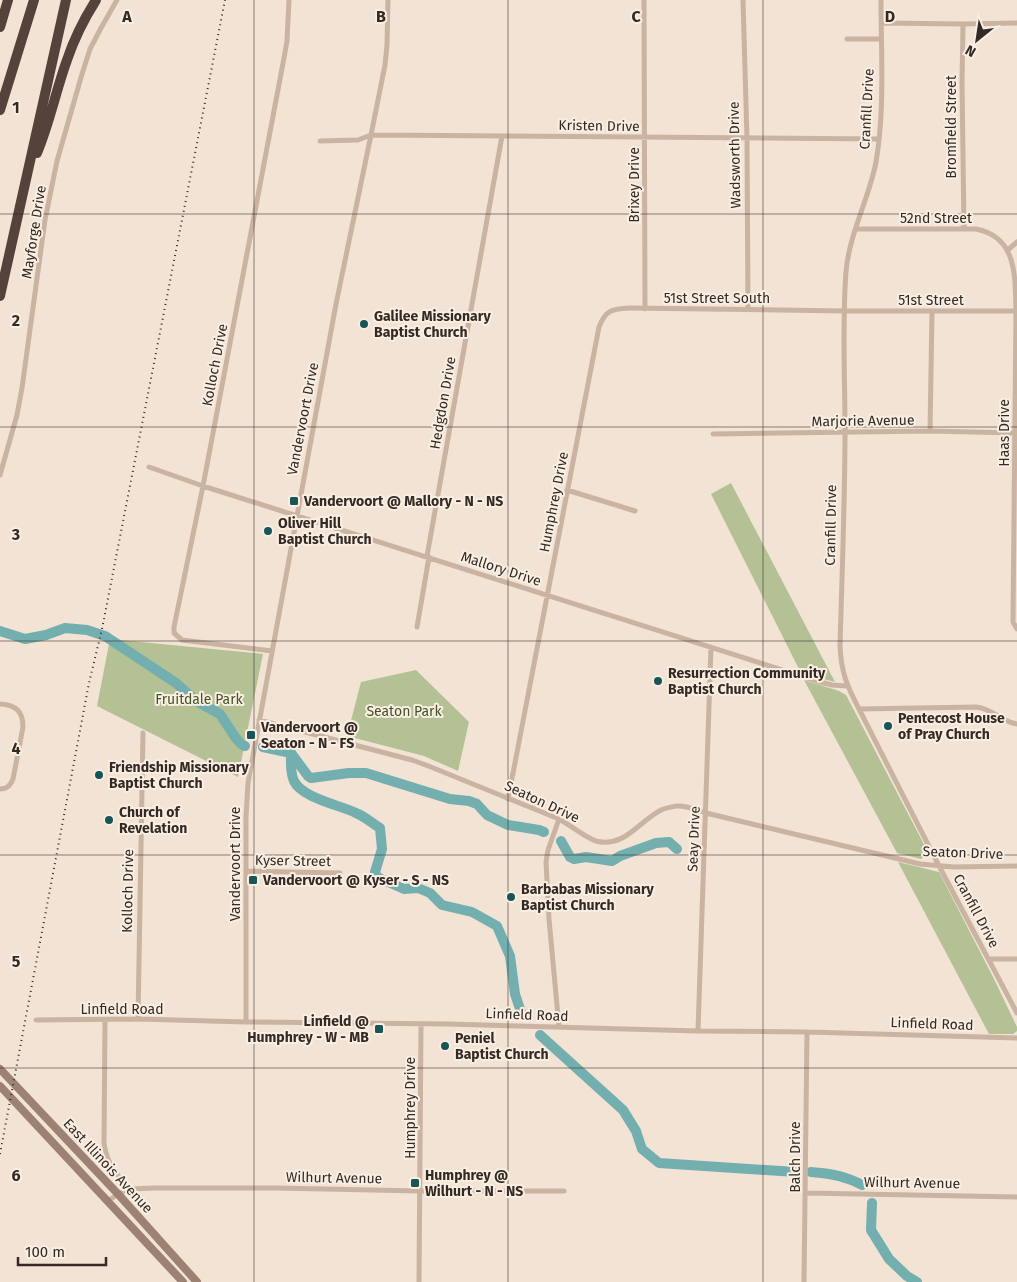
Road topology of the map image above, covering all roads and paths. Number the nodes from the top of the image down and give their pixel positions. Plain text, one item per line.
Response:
1 (8, 0) edge
2 (34, 0) edge
3 (66, 0) edge
4 (96, 0) edge
5 (117, 0) edge
6 (289, 0) edge
7 (388, 0) edge
8 (644, 0) edge
9 (743, 0) edge
10 (881, 0) edge
11 (881, 23) junction
12 (1017, 23) edge
13 (963, 24) junction
14 (0, 27) edge
15 (881, 38) junction
16 (847, 39) dead end
17 (0, 110) edge
18 (371, 135) junction
19 (502, 136) junction
20 (645, 138) junction
21 (747, 139) junction
22 (879, 139) junction
23 (320, 141) dead end
24 (27, 176) junction
25 (856, 229) junction
26 (964, 229) junction
27 (1017, 242) edge
28 (1009, 249) junction
29 (0, 296) edge
30 (644, 309) junction
31 (748, 310) junction
32 (845, 311) junction
33 (932, 311) junction
34 (1016, 311) edge
35 (599, 327) joint
36 (1016, 394) edge
37 (930, 431) junction
38 (845, 433) junction
39 (1014, 433) junction
40 (713, 434) dead end
41 (150, 467) dead end
42 (1016, 472) edge
43 (0, 475) edge
44 (203, 486) junction
45 (567, 490) junction
46 (635, 511) dead end
47 (296, 515) junction
48 (1016, 555) edge
49 (428, 557) junction
50 (547, 596) junction
51 (417, 628) dead end
52 (1017, 629) edge
53 (711, 647) junction
54 (272, 650) junction
55 (847, 686) junction
56 (0, 704) edge
57 (859, 709) junction
58 (259, 720) junction
59 (1017, 724) edge
60 (143, 733) dead end
61 (0, 789) edge
62 (508, 799) junction
63 (706, 813) junction
64 (559, 819) junction
65 (939, 866) junction
66 (1017, 866) edge
67 (246, 871) junction
68 (340, 873) dead end
69 (989, 959) junction
70 (1017, 959) edge
71 (1017, 1013) edge
72 (138, 1019) junction
73 (36, 1020) dead end
74 (105, 1020) junction
75 (246, 1022) junction
76 (421, 1024) junction
77 (559, 1027) junction
78 (698, 1031) junction
79 (807, 1032) junction
80 (1017, 1038) edge
81 (0, 1069) edge
82 (0, 1086) edge
83 (130, 1189) junction
84 (420, 1191) junction
85 (564, 1191) dead end
86 (806, 1192) junction
87 (118, 1194) junction
88 (1017, 1197) edge
89 (108, 1201) junction
90 (183, 1282) edge
91 (197, 1282) edge
92 (419, 1282) edge
93 (804, 1282) edge

1 - 14 highway
2 - 17 highway
3 - 24 highway
4 - 24 highway
5 - 43 street, Mayforge Drive
6 - 44 street, Kolloch Drive
7 - 18 street, Vandervoort Drive
8 - 20 street, Brixey Drive
9 - 21 street, Wadsworth Drive
10 - 11 street, Cranfill Drive
11 - 13 street
11 - 15 street, Cranfill Drive
12 - 13 street
13 - 26 street, Bromfield Street
15 - 16 street
15 - 22 street, Cranfill Drive
18 - 19 street, Kristen Drive
18 - 23 street, Kristen Drive
18 - 47 street, Vandervoort Drive
19 - 20 street, Kristen Drive
19 - 49 street, Hedgdon Drive
20 - 21 street, Kristen Drive
20 - 30 street, Brixey Drive
21 - 22 street, Kristen Drive
21 - 31 street, Wadsworth Drive
22 - 25 street, Cranfill Drive
24 - 29 highway
25 - 26 street, 52nd Street
25 - 32 street, Cranfill Drive
26 - 28 street, 52nd Street
27 - 28 street
28 - 34 street, Haas Drive
30 - 31 street, 51st Street South
30 - 35 street, 51st Street South
31 - 32 street, 51st Street South
32 - 33 street, 51st Street
32 - 38 street, Cranfill Drive
33 - 34 street, 51st Street
33 - 37 street
34 - 36 street, Haas Drive
35 - 45 street, Humphrey Drive
36 - 39 street, Haas Drive
37 - 38 street, Marjorie Avenue
37 - 39 street, Marjorie Avenue
38 - 40 street, Marjorie Avenue
38 - 55 street, Cranfill Drive
39 - 42 street, Haas Drive
41 - 44 street, Mallory Drive
42 - 48 street, Haas Drive
44 - 47 street, Mallory Drive
44 - 54 street, Kolloch Drive
45 - 46 street
45 - 50 street, Humphrey Drive
47 - 49 street, Mallory Drive
47 - 54 street, Vandervoort Drive
48 - 52 street, Haas Drive
49 - 50 street, Mallory Drive
49 - 51 street, Hedgdon Drive
50 - 53 street, Mallory Drive
50 - 62 street, Humphrey Drive
53 - 55 street, Mallory Drive
53 - 63 street, Seay Drive
54 - 58 street, Vandervoort Drive
55 - 57 street, Cranfill Drive
56 - 61 street
57 - 59 street
57 - 65 street, Cranfill Drive
58 - 62 street, Seaton Drive
58 - 67 street, Vandervoort Drive
60 - 72 street, Kolloch Drive
62 - 64 street, Seaton Drive
63 - 64 street, Seaton Drive
63 - 65 street, Seaton Drive
63 - 78 street, Seay Drive
64 - 77 street
65 - 66 street, Seaton Drive
65 - 69 street, Cranfill Drive
67 - 68 street, Kyser Street
67 - 75 street, Vandervoort Drive
69 - 70 street
69 - 71 street, Cranfill Drive
72 - 74 street, Linfield Road
72 - 75 street, Linfield Road
73 - 74 street, Linfield Road
74 - 83 street
75 - 76 street, Linfield Road
76 - 77 street, Linfield Road
76 - 84 street, Humphrey Drive
77 - 78 street, Linfield Road
78 - 79 street, Linfield Road
79 - 80 street, Linfield Road
79 - 86 street, Balch Drive
81 - 87 main road, East Illinois Avenue
82 - 89 main road, East Illinois Avenue
83 - 84 street, Wilhurt Avenue
83 - 87 street, Wilhurt Avenue
84 - 85 street, Wilhurt Avenue
84 - 92 street, Humphrey Drive
86 - 88 street, Wilhurt Avenue
86 - 93 street, Balch Drive
87 - 89 street, Wilhurt Avenue
87 - 91 main road, East Illinois Avenue
89 - 90 main road, East Illinois Avenue

